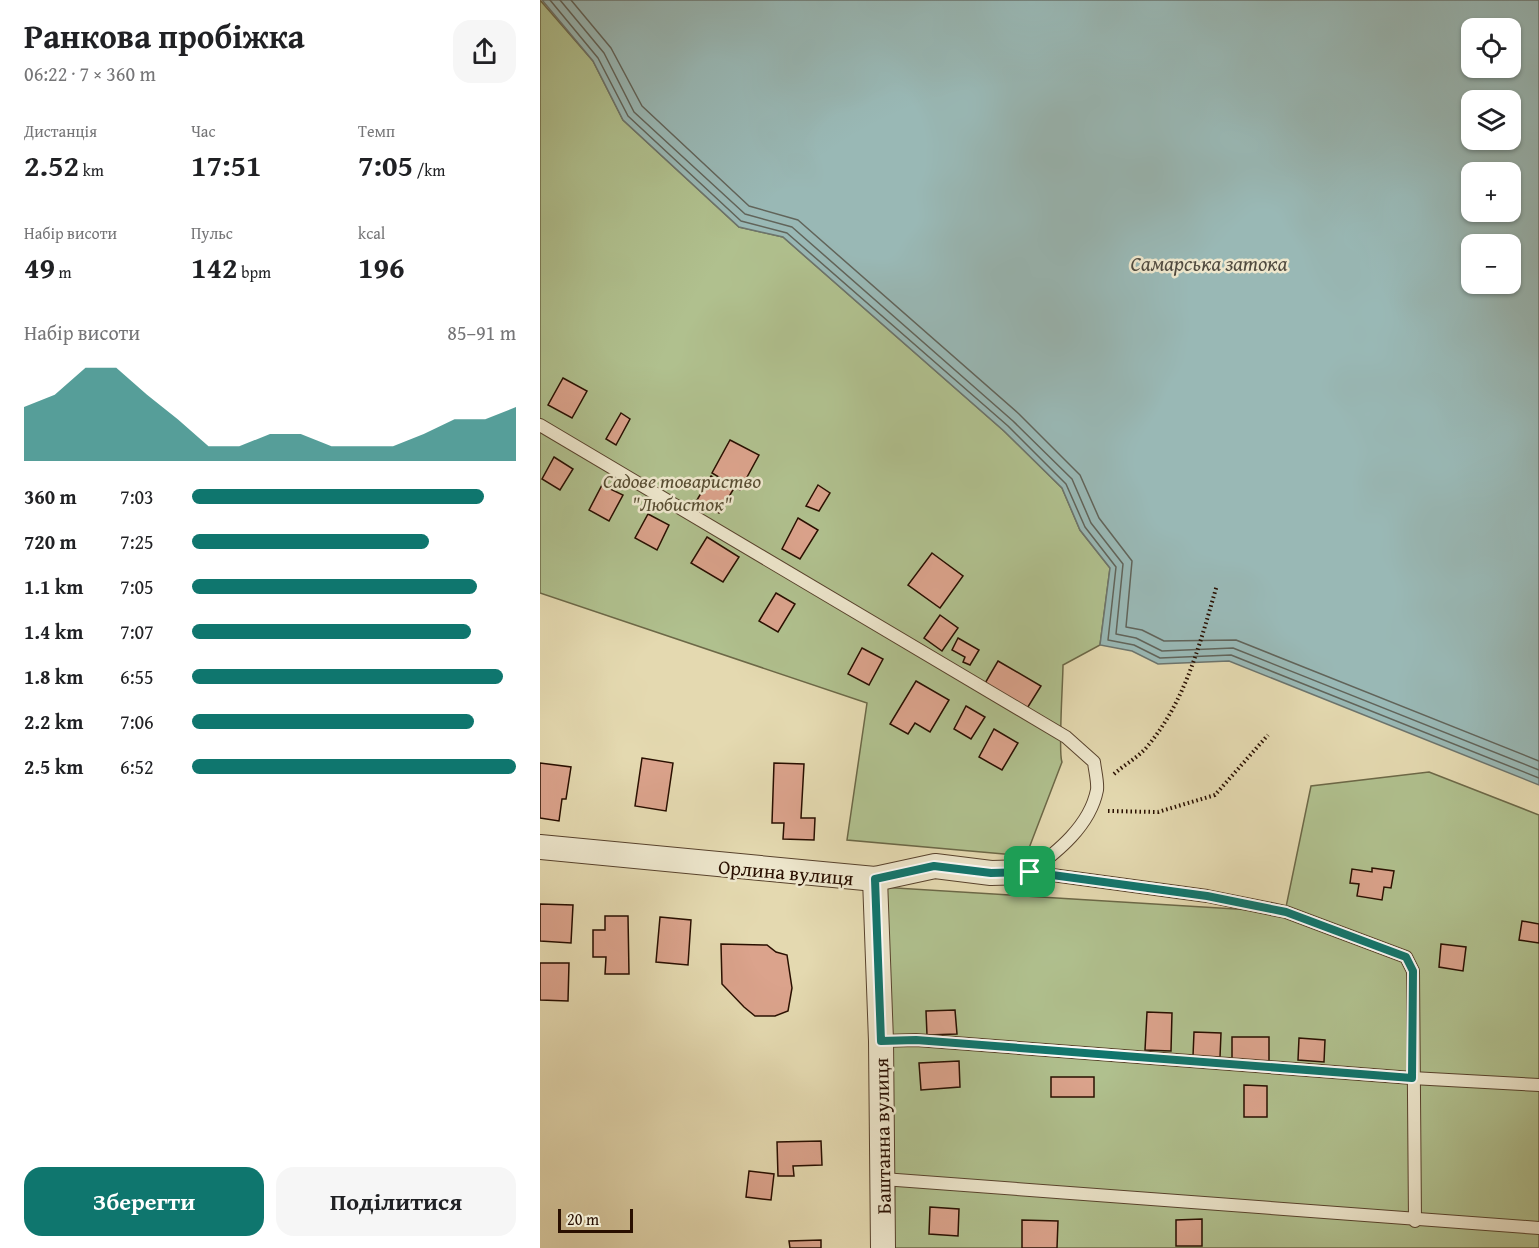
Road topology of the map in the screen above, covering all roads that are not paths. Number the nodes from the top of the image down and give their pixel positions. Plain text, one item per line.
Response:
1 (540, 425) edge
2 (540, 847) edge
3 (1030, 872) junction
4 (875, 879) junction
5 (881, 1041) junction
6 (1412, 1078) junction
7 (1539, 1085) edge
8 (883, 1179) junction
9 (1415, 1221) junction
10 (1539, 1228) edge
11 (883, 1248) edge

1 - 3 lane
2 - 4 street, Орлина вулиця
3 - 4 street, Орлина вулиця
3 - 6 lane
4 - 5 street, Баштанна вулиця
5 - 6 lane
5 - 8 street, Баштанна вулиця
6 - 7 lane
6 - 9 lane
8 - 9 lane
8 - 11 street, Баштанна вулиця
9 - 10 lane

